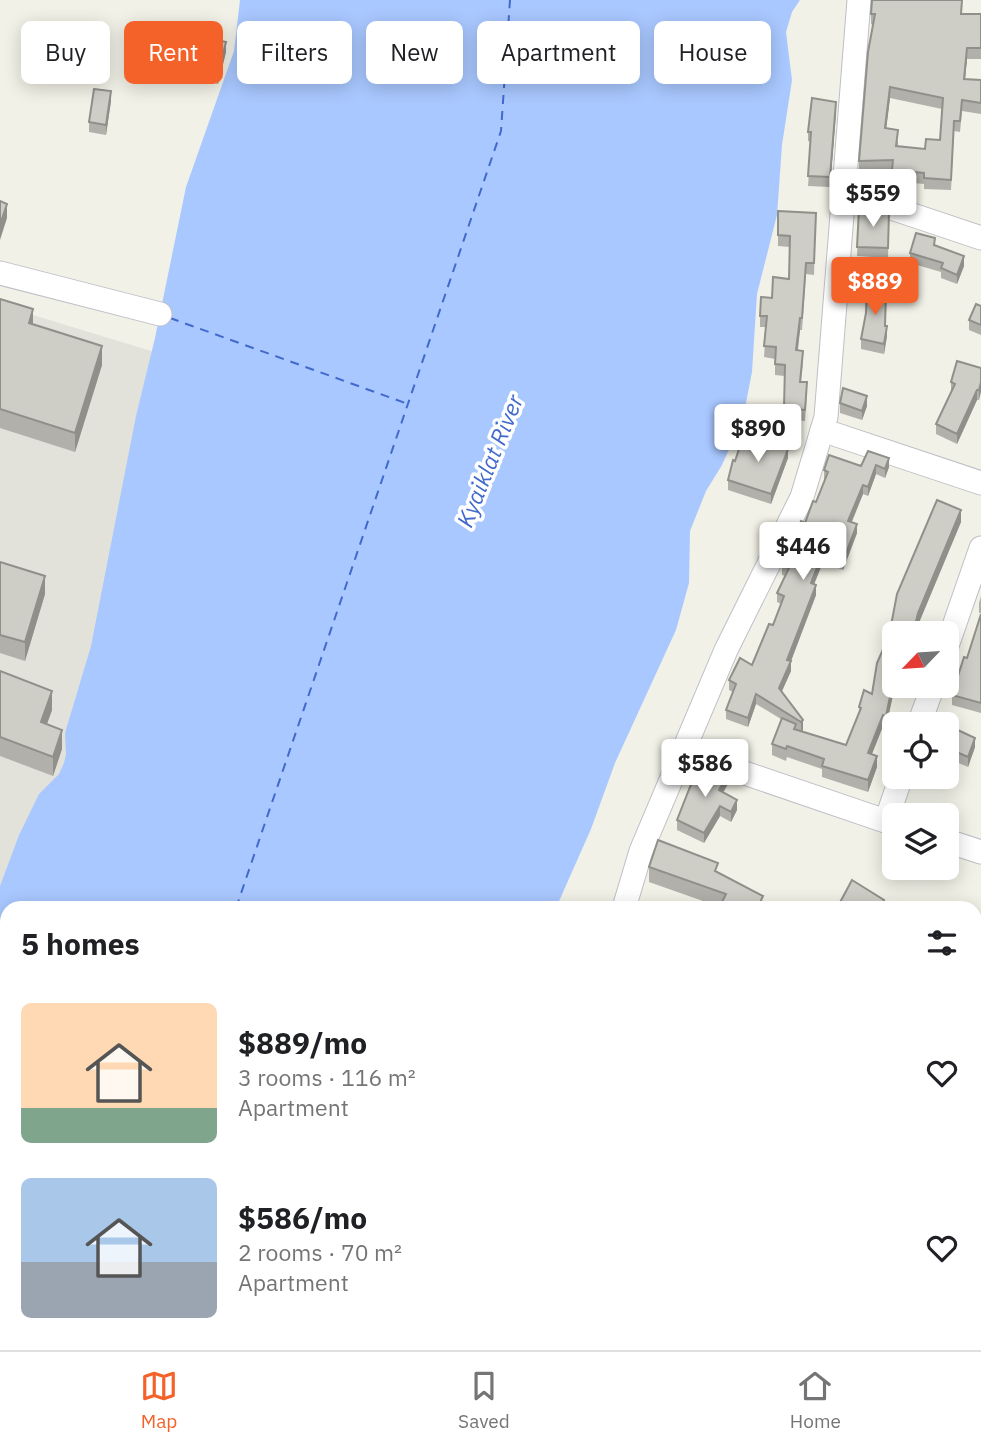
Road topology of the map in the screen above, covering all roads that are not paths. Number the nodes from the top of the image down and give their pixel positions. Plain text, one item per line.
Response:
1 (859, 0) edge
2 (844, 192) junction
3 (981, 238) edge
4 (0, 272) edge
5 (160, 314) dead end
6 (822, 430) junction
7 (981, 483) edge
8 (981, 548) edge
9 (956, 621) edge
10 (683, 752) junction
11 (882, 820) edge
12 (959, 845) edge
13 (981, 852) edge
14 (626, 901) edge

1 - 2 street
2 - 3 street
2 - 6 street
4 - 5 street
6 - 7 street
6 - 10 street
8 - 9 street
10 - 11 street
10 - 14 street
12 - 13 street

